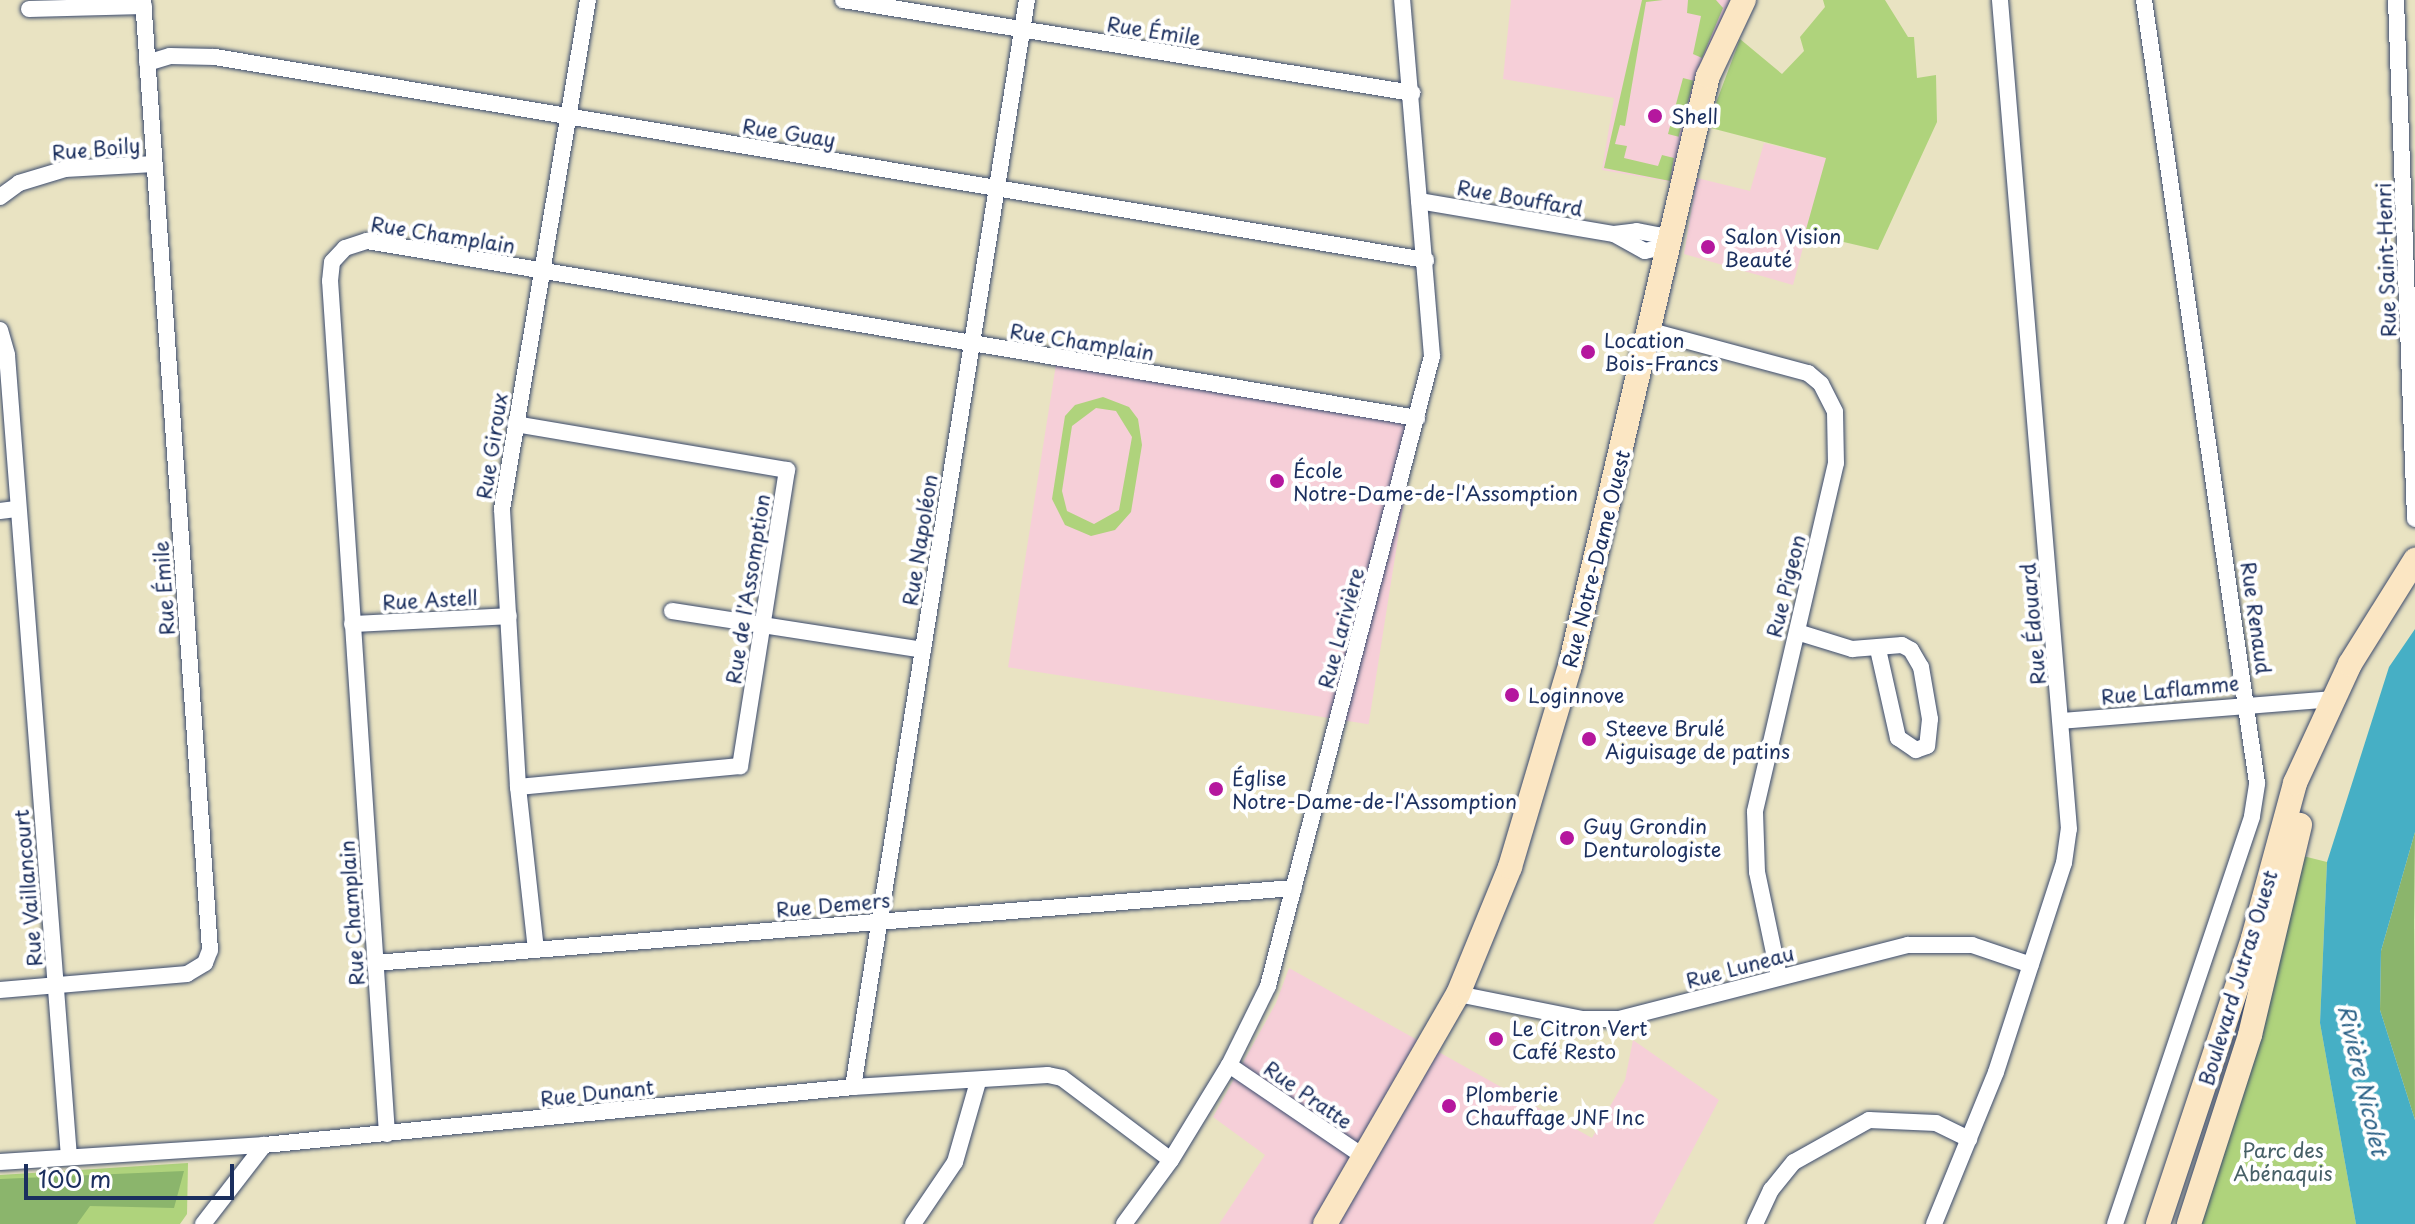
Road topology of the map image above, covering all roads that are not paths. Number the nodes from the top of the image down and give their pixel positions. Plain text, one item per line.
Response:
1 (588, 0) edge
2 (843, 0) edge
3 (1027, 0) edge
4 (1402, 0) edge
5 (1744, 0) edge
6 (2000, 0) edge
7 (2144, 0) edge
8 (2396, 0) edge
9 (143, 3) edge
10 (29, 9) dead end
11 (1022, 29) junction
12 (147, 63) junction
13 (1412, 93) junction
14 (2408, 108) edge
15 (568, 117) junction
16 (154, 164) junction
17 (997, 188) junction
18 (0, 197) edge
19 (1419, 201) junction
20 (1671, 245) junction
21 (1426, 260) junction
22 (542, 271) junction
23 (0, 330) edge
24 (1651, 331) junction
25 (972, 344) junction
26 (1417, 418) junction
27 (515, 424) junction
28 (8, 510) edge
29 (2415, 519) edge
30 (2415, 560) edge
31 (672, 611) dead end
32 (509, 616) junction
33 (352, 624) junction
34 (762, 625) junction
35 (1797, 632) junction
36 (1878, 649) junction
37 (923, 650) junction
38 (2332, 699) junction
39 (2248, 702) junction
40 (2061, 721) junction
41 (2320, 733) junction
42 (518, 787) junction
43 (1294, 888) junction
44 (879, 921) junction
45 (536, 950) junction
46 (375, 963) junction
47 (2031, 965) junction
48 (1779, 976) junction
49 (56, 986) junction
50 (0, 990) edge
51 (1458, 994) junction
52 (1229, 1065) junction
53 (978, 1082) junction
54 (853, 1087) junction
55 (387, 1134) junction
56 (1969, 1139) junction
57 (264, 1145) junction
58 (69, 1157) junction
59 (1366, 1158) junction
60 (1171, 1160) junction
61 (0, 1162) edge
62 (203, 1224) edge
63 (913, 1224) edge
64 (1124, 1224) edge
65 (1325, 1224) edge
66 (1755, 1224) edge
67 (1934, 1224) edge
68 (2115, 1224) edge
69 (2158, 1224) edge
70 (2189, 1224) edge

1 - 15 street, Rue Giroux
2 - 11 street, Rue Émile
3 - 11 street, Rue Napoléon
4 - 13 street, Rue Larivière
5 - 20 street, Rue Notre-Dame Ouest
6 - 40 street, Rue Édouard
7 - 39 street, Rue Renaud
8 - 14 street, Rue Saint-Henri
9 - 10 street
9 - 12 street, Rue Émile
11 - 13 street, Rue Émile
11 - 17 street, Rue Napoléon
12 - 15 street, Rue Guay
12 - 16 street, Rue Émile
13 - 19 street, Rue Larivière
14 - 29 street, Rue Saint-Henri
15 - 17 street, Rue Guay
15 - 22 street, Rue Giroux
16 - 18 street, Rue Boily
16 - 49 street, Rue Émile
17 - 21 street, Rue Guay
17 - 25 street, Rue Napoléon
19 - 20 street, Rue Bouffard
19 - 21 street, Rue Larivière
20 - 24 street, Rue Notre-Dame Ouest
21 - 26 street, Rue Larivière
22 - 25 street, Rue Champlain
22 - 27 street, Rue Giroux
22 - 33 street, Rue Champlain
23 - 28 street, Rue Vaillancourt
24 - 35 street, Rue Pigeon
24 - 51 street, Rue Notre-Dame Ouest
25 - 26 street, Rue Champlain
25 - 37 street, Rue Napoléon
26 - 43 street, Rue Larivière
27 - 32 street, Rue Giroux
27 - 34 street, Rue de l'Assomption
28 - 49 street, Rue Vaillancourt
30 - 38 street, Boulevard Jutras Ouest
31 - 34 street
32 - 33 street, Rue Astell
32 - 42 street, Rue Giroux
33 - 46 street, Rue Champlain
34 - 37 street
34 - 42 street, Rue de l'Assomption
35 - 36 street
35 - 48 street, Rue Pigeon
36 - 36 street
37 - 44 street, Rue Napoléon
38 - 39 street, Rue Laflamme
38 - 41 street, Boulevard Jutras Ouest
39 - 40 street, Rue Laflamme
39 - 68 street, Rue Renaud
40 - 47 street, Rue Édouard
41 - 69 street, Boulevard Jutras Ouest
41 - 70 street, Boulevard Jutras Ouest
42 - 45 street, Rue Giroux
43 - 44 street, Rue Demers
43 - 52 street, Rue Larivière
44 - 45 street, Rue Demers
44 - 54 street, Rue Napoléon
45 - 46 street, Rue Demers
46 - 55 street, Rue Champlain
47 - 48 street, Rue Luneau
47 - 56 street, Rue Édouard
48 - 51 street, Rue Luneau
49 - 50 street, Rue Émile
49 - 58 street, Rue Vaillancourt
51 - 59 street, Rue Notre-Dame Ouest
52 - 59 street, Rue Pratte
52 - 60 street, Rue Larivière
53 - 54 street, Rue Dunant
53 - 60 street, Rue Dunant
53 - 63 street
54 - 55 street, Rue Dunant
55 - 57 street, Rue Dunant
56 - 66 street
56 - 67 street, Rue Édouard
57 - 58 street, Rue Dunant
57 - 62 street
58 - 61 street, Rue Dunant
59 - 65 street, Rue Notre-Dame Ouest
60 - 64 street, Rue Larivière

